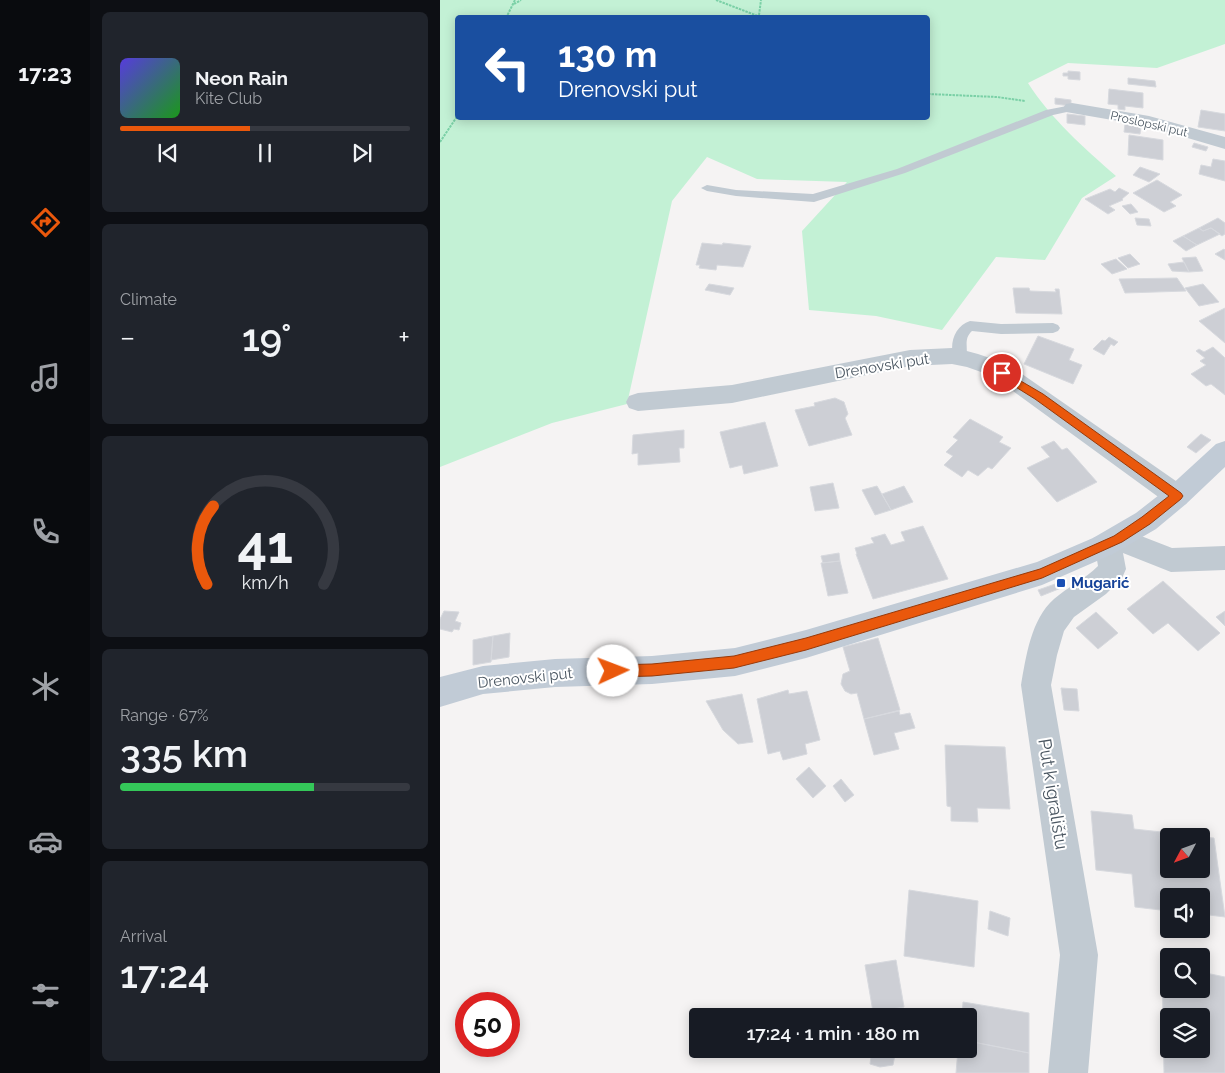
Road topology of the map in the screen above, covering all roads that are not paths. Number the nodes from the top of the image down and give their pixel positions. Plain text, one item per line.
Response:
1 (1072, 108) joint
2 (1225, 143) edge
3 (706, 188) dead end
4 (1053, 328) dead end
5 (960, 357) junction
6 (638, 402) dead end
7 (1225, 451) edge
8 (1177, 496) junction
9 (1110, 543) junction
10 (1225, 558) edge
11 (440, 692) edge
12 (1068, 1073) edge

1 - 2 street, Proslopski put
1 - 3 lane
4 - 5 lane
5 - 6 street, Drenovski put
5 - 8 street, Drenovski put
7 - 8 main road, Drenovski put
8 - 9 main road, Drenovski put
9 - 10 street
9 - 11 main road, Drenovski put
9 - 12 street, Put k igralištu

